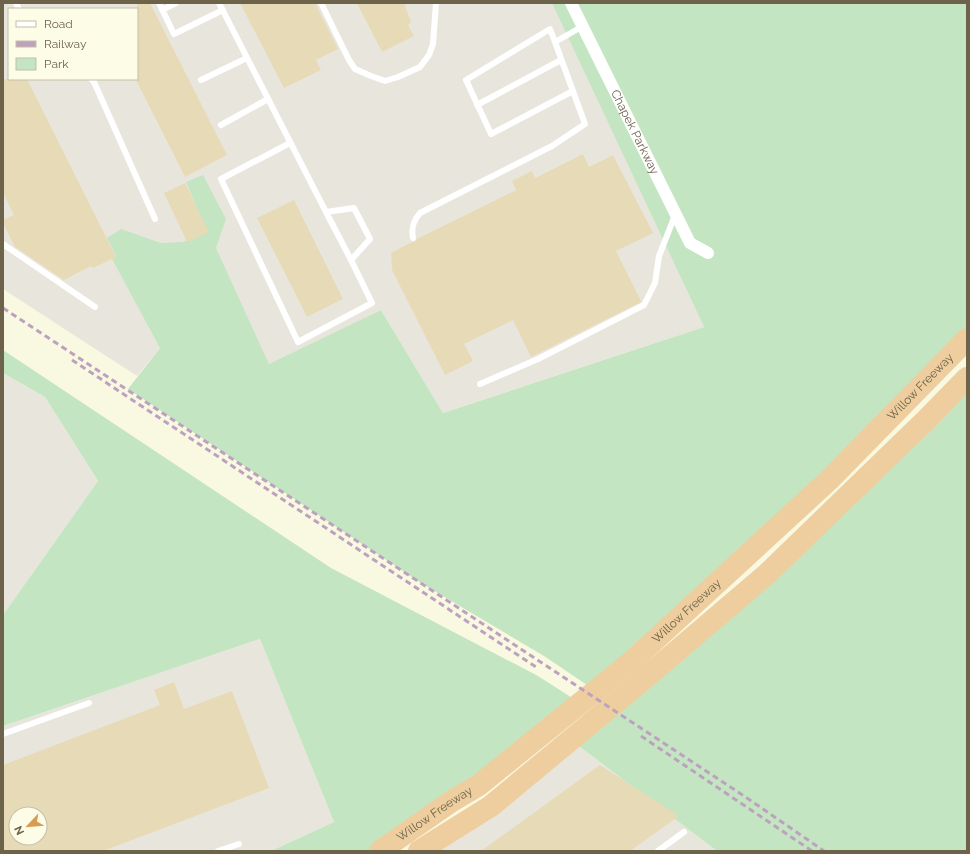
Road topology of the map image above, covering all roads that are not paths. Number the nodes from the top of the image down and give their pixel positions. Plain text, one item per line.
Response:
1 (159, 3) edge
2 (176, 3) edge
3 (219, 3) edge
4 (321, 3) edge
5 (436, 3) edge
6 (571, 3) edge
7 (162, 10) junction
8 (223, 10) junction
9 (583, 26) junction
10 (555, 42) junction
11 (247, 58) junction
12 (561, 60) junction
13 (92, 80) edge
14 (201, 80) dead end
15 (573, 91) junction
16 (268, 99) junction
17 (478, 105) junction
18 (221, 125) dead end
19 (290, 143) junction
20 (326, 212) junction
21 (676, 214) junction
22 (155, 219) dead end
23 (413, 238) dead end
24 (3, 244) edge
25 (708, 253) dead end
26 (351, 260) junction
27 (95, 307) dead end
28 (967, 339) edge
29 (967, 378) edge
30 (480, 384) dead end
31 (88, 703) dead end
32 (3, 734) edge
33 (684, 832) dead end
34 (239, 844) dead end
35 (218, 851) edge
36 (380, 851) edge
37 (419, 851) edge
38 (658, 851) edge

1 - 7 lane
2 - 7 lane
3 - 8 lane
4 - 5 lane
6 - 9 street, Chapek Parkway
7 - 8 lane
8 - 11 lane
9 - 10 lane
9 - 21 street, Chapek Parkway
10 - 12 lane
10 - 17 lane
11 - 14 lane
11 - 16 lane
12 - 15 lane
12 - 17 lane
13 - 22 lane
15 - 17 lane
15 - 23 lane
16 - 18 lane
16 - 19 lane
19 - 20 lane
19 - 26 lane
20 - 26 lane
20 - 26 lane
21 - 25 street, Chapek Parkway
21 - 30 lane
24 - 27 lane
28 - 36 highway, Willow Freeway
29 - 37 highway, Willow Freeway
31 - 32 lane
33 - 38 lane
34 - 35 lane

